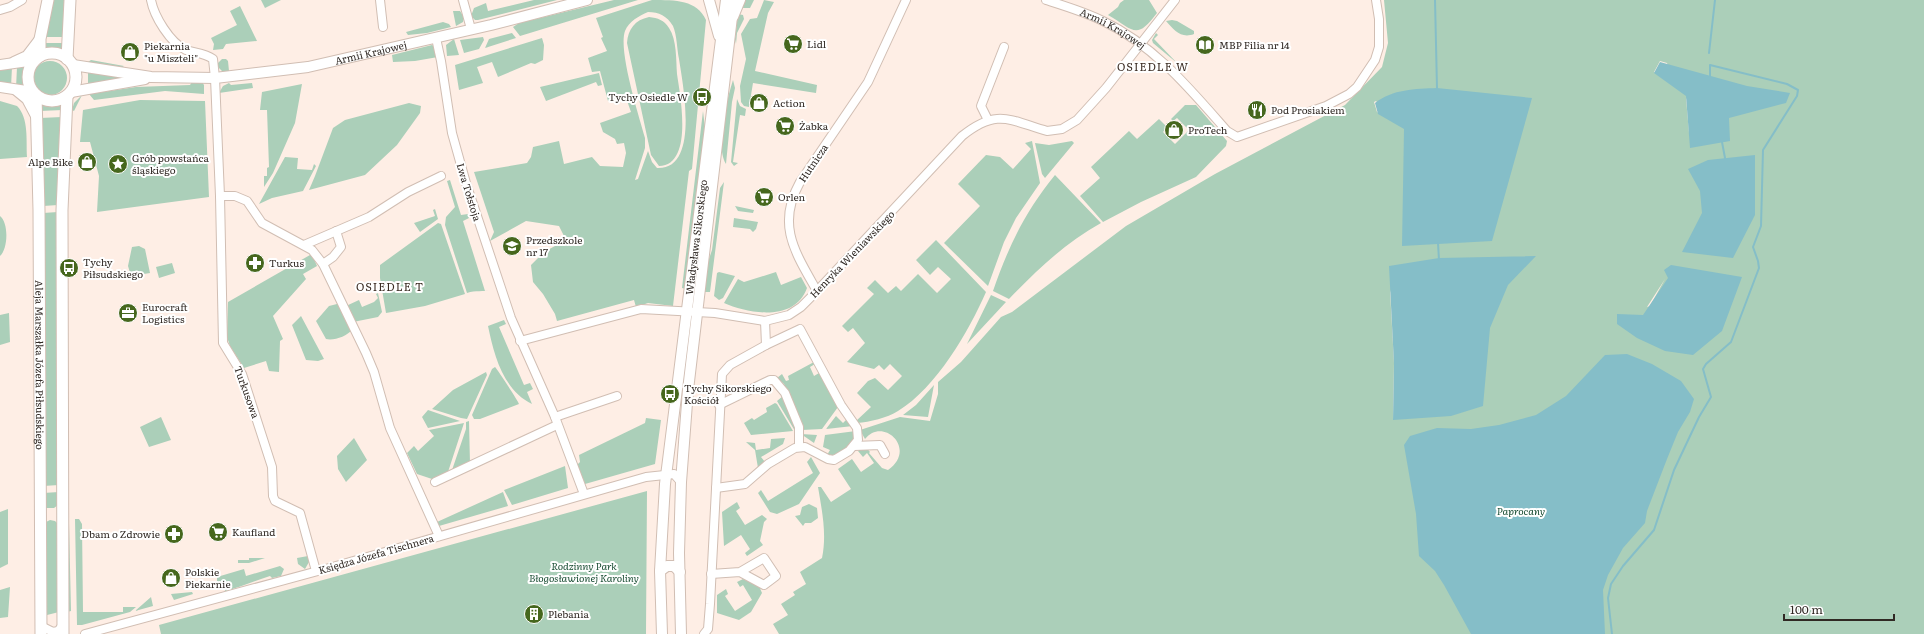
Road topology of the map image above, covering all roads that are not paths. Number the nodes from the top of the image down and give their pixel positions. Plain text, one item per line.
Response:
1 (22, 0) edge
2 (48, 0) edge
3 (70, 0) edge
4 (151, 0) edge
5 (380, 0) edge
6 (463, 0) edge
7 (588, 0) edge
8 (709, 0) edge
9 (726, 0) edge
10 (734, 0) edge
11 (741, 0) edge
12 (906, 0) edge
13 (1046, 0) edge
14 (1175, 0) edge
15 (1376, 0) edge
16 (0, 10) edge
17 (732, 22) junction
18 (383, 27) dead end
19 (471, 29) junction
20 (436, 38) junction
21 (40, 39) junction
22 (68, 40) junction
23 (721, 42) junction
24 (1140, 43) junction
25 (1004, 47) dead end
26 (37, 58) junction
27 (14, 62) junction
28 (70, 62) junction
29 (0, 65) edge
30 (85, 66) junction
31 (151, 77) junction
32 (215, 78) junction
33 (0, 87) edge
34 (16, 90) junction
35 (86, 90) junction
36 (34, 94) junction
37 (69, 94) junction
38 (66, 115) junction
39 (36, 116) junction
40 (988, 120) junction
41 (441, 176) dead end
42 (220, 196) junction
43 (336, 230) junction
44 (304, 245) junction
45 (323, 264) junction
46 (817, 291) junction
47 (692, 312) junction
48 (765, 321) junction
49 (520, 341) junction
50 (766, 345) junction
51 (616, 396) dead end
52 (719, 405) junction
53 (556, 421) junction
54 (799, 446) junction
55 (854, 446) junction
56 (885, 454) dead end
57 (666, 474) junction
58 (436, 482) dead end
59 (681, 482) junction
60 (716, 488) junction
61 (584, 494) junction
62 (439, 536) junction
63 (662, 536) junction
64 (680, 536) junction
65 (316, 571) junction
66 (660, 571) junction
67 (680, 572) junction
68 (740, 572) dead end
69 (711, 574) junction
70 (44, 629) edge
71 (63, 630) edge
72 (85, 634) edge
73 (662, 634) edge
74 (681, 634) edge
75 (704, 634) edge

1 - 16 street
2 - 21 main road
3 - 22 main road
4 - 32 street, Turkusowa
5 - 18 street
6 - 19 street
7 - 19 street, Armii Krajowej
8 - 23 street
9 - 23 street, Władysława Sikorskiego
10 - 17 street, Władysława Sikorskiego
11 - 17 street, Władysława Sikorskiego
12 - 46 street, Hutnicza
13 - 24 street, Armii Krajowej
14 - 24 street, Henryka Wieniawskiego
15 - 24 street, Armii Krajowej
17 - 47 street, Władysława Sikorskiego
19 - 20 street, Armii Krajowej
20 - 32 street, Armii Krajowej
20 - 49 street, Lwa Tołstoja
21 - 26 main road
21 - 27 street
22 - 28 main road
22 - 30 street
23 - 47 street, Władysława Sikorskiego
24 - 40 street, Henryka Wieniawskiego
25 - 40 street
26 - 27 street
26 - 28 main road
26 - 36 main road
27 - 29 street
28 - 30 street, Armii Krajowej
28 - 37 main road
30 - 31 street, Armii Krajowej
31 - 32 street, Armii Krajowej
31 - 35 street, Armii Krajowej
32 - 42 street, Turkusowa
33 - 34 street
34 - 36 street
34 - 39 street
35 - 37 street, Armii Krajowej
35 - 38 street
36 - 37 main road
36 - 39 main road, Aleja Marszałka Józefa Piłsudskiego
37 - 38 main road
38 - 71 main road
39 - 70 main road, Aleja Marszałka Józefa Piłsudskiego
40 - 46 street, Henryka Wieniawskiego
41 - 43 street
42 - 44 street
42 - 65 street, Turkusowa
43 - 44 street
43 - 45 street
44 - 45 street
45 - 62 street
46 - 48 street, Henryka Wieniawskiego
47 - 48 street, Henryka Wieniawskiego
47 - 49 street
47 - 57 street, Władysława Sikorskiego
47 - 59 street, Władysława Sikorskiego
48 - 50 street
49 - 53 street, Lwa Tołstoja
50 - 52 street
50 - 55 street
51 - 53 street
52 - 54 street
52 - 60 street
53 - 58 street
53 - 61 street, Lwa Tołstoja
54 - 55 street
54 - 60 street
55 - 56 street
57 - 59 street
57 - 61 street, Księdza Józefa Tischnera
57 - 63 street, Władysława Sikorskiego
59 - 64 street, Władysława Sikorskiego
60 - 69 street
61 - 62 street, Księdza Józefa Tischnera
62 - 65 street, Księdza Józefa Tischnera
63 - 64 street
63 - 66 street, Władysława Sikorskiego
64 - 67 street, Władysława Sikorskiego
65 - 72 street, Księdza Józefa Tischnera
66 - 67 street
66 - 73 street, Władysława Sikorskiego
67 - 74 street, Władysława Sikorskiego
68 - 69 street
69 - 75 street
70 - 71 street

